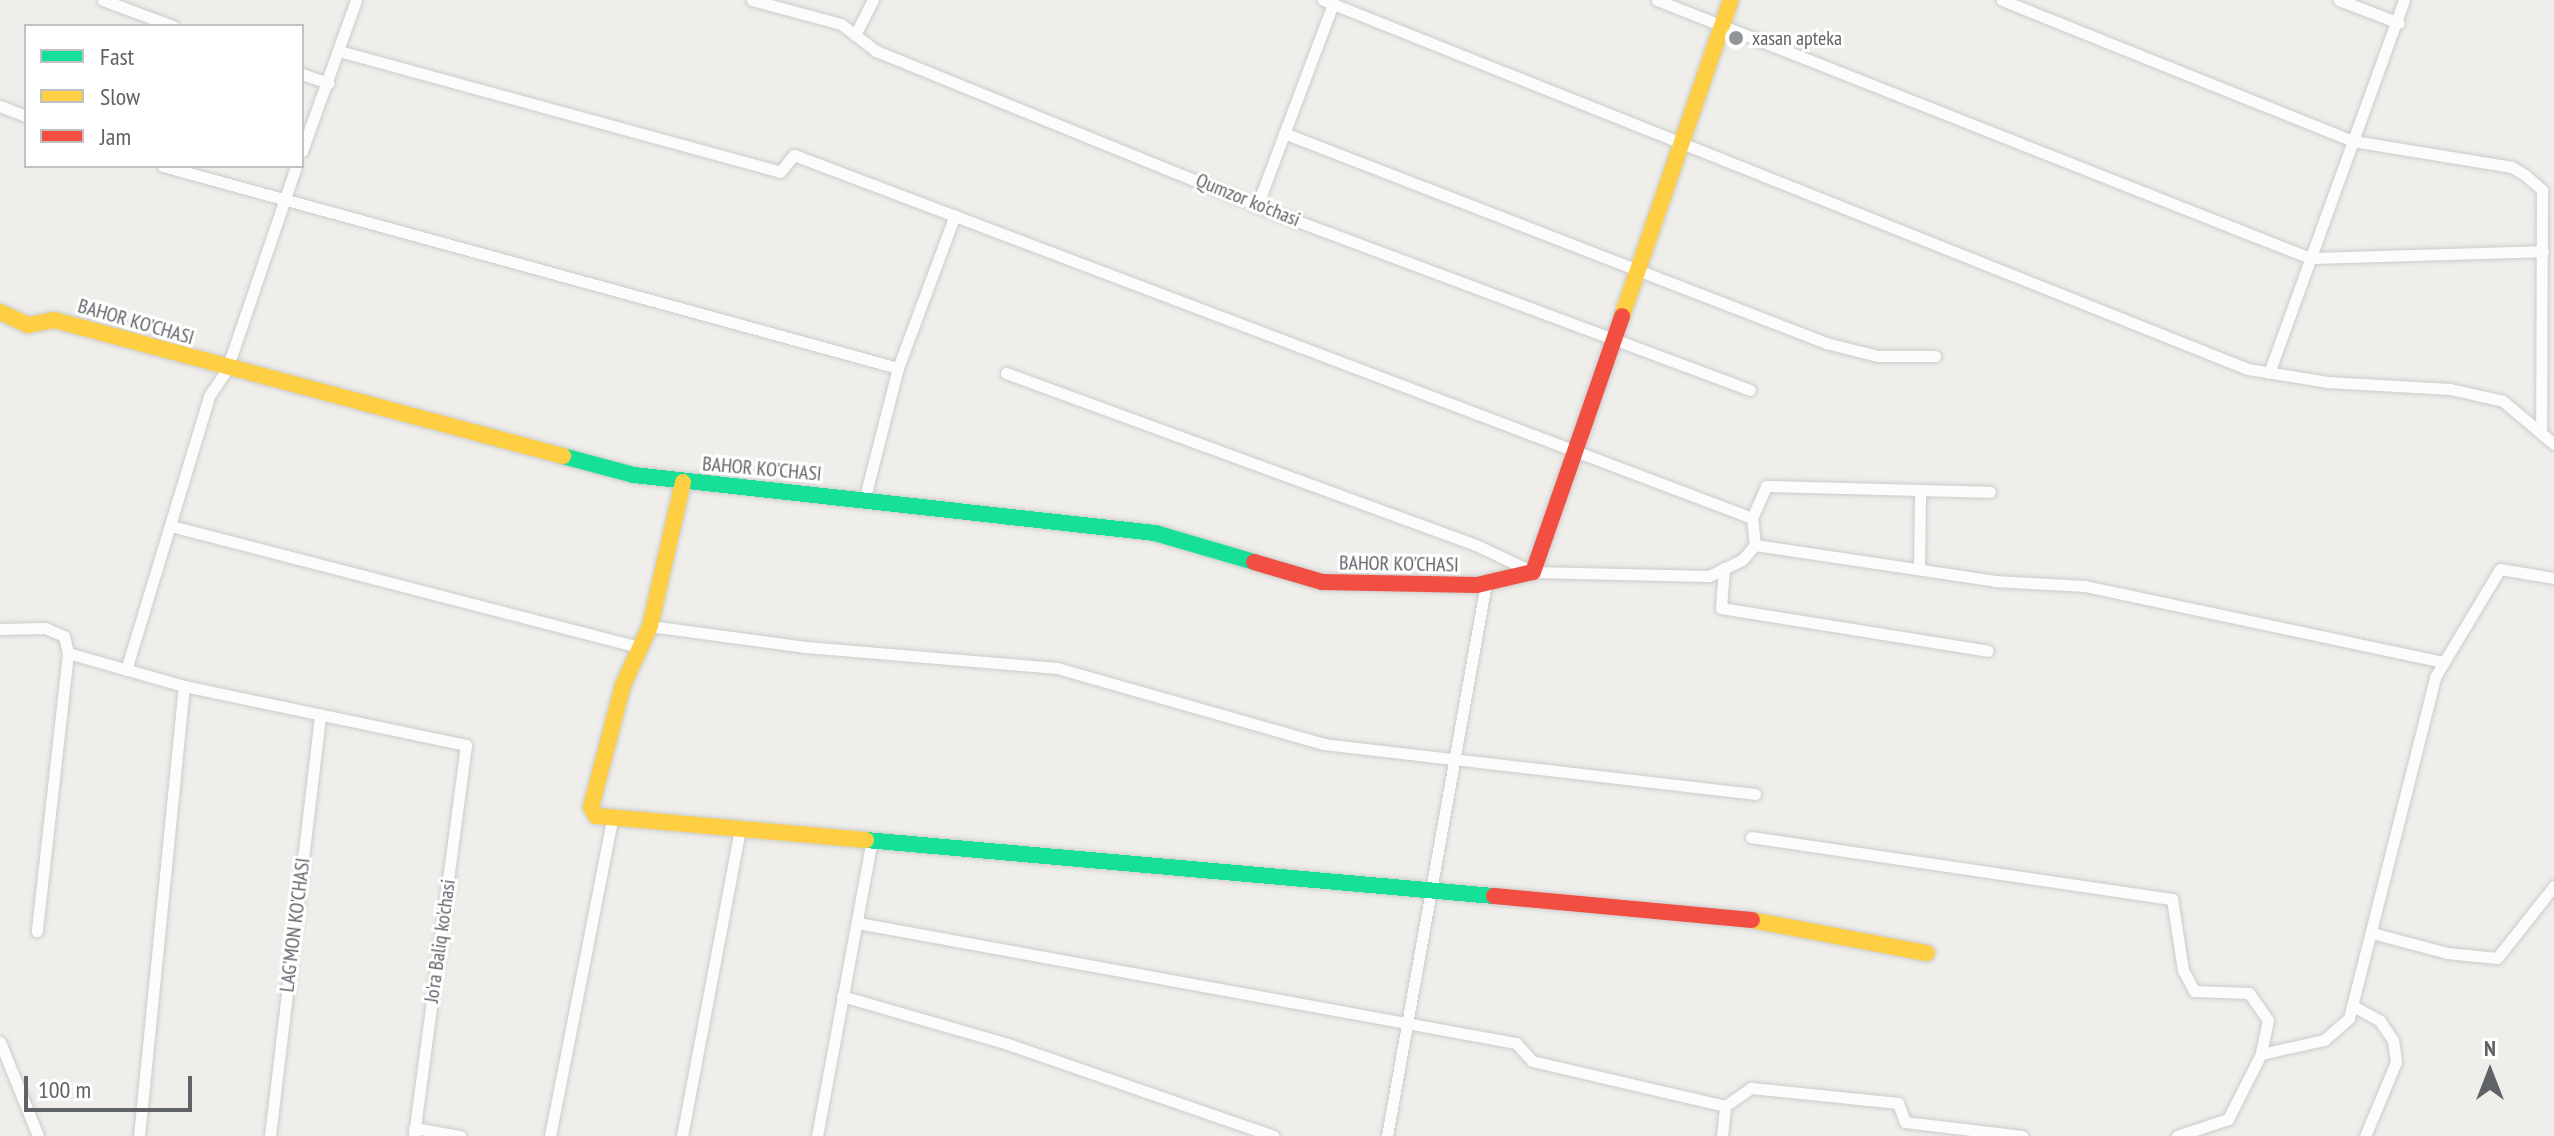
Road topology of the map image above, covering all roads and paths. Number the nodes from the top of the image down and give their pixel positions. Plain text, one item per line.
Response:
1 (103, 0) edge
2 (356, 0) edge
3 (752, 0) edge
4 (873, 0) edge
5 (1657, 0) edge
6 (1731, 0) edge
7 (2002, 0) edge
8 (2339, 0) edge
9 (2404, 0) edge
10 (1336, 3) edge
11 (2399, 23) junction
12 (168, 24) edge
13 (1722, 26) junction
14 (855, 35) junction
15 (339, 51) junction
16 (304, 75) edge
17 (328, 83) junction
18 (0, 106) edge
19 (24, 115) edge
20 (1284, 133) junction
21 (2353, 141) junction
22 (1682, 144) junction
23 (304, 146) edge
24 (170, 168) edge
25 (295, 168) edge
26 (282, 202) junction
27 (1257, 206) junction
28 (955, 215) junction
29 (2554, 233) edge
30 (2542, 245) junction
31 (2310, 258) junction
32 (1639, 268) junction
33 (0, 312) edge
34 (1616, 337) junction
35 (1935, 356) dead end
36 (898, 368) junction
37 (227, 369) junction
38 (1006, 373) dead end
39 (2269, 373) junction
40 (2549, 377) edge
41 (1750, 390) dead end
42 (2541, 428) junction
43 (2554, 444) edge
44 (1576, 451) junction
45 (683, 482) junction
46 (1990, 492) dead end
47 (1920, 493) junction
48 (865, 497) junction
49 (1752, 518) junction
50 (171, 526) junction
51 (1755, 545) junction
52 (1724, 568) junction
53 (1919, 569) junction
54 (1533, 572) junction
55 (2554, 578) edge
56 (1486, 583) junction
57 (650, 626) junction
58 (0, 629) edge
59 (638, 647) junction
60 (1988, 651) dead end
61 (68, 653) junction
62 (2443, 662) junction
63 (126, 670) junction
64 (184, 686) junction
65 (320, 715) junction
66 (1455, 757) junction
67 (1755, 794) dead end
68 (612, 820) junction
69 (740, 828) junction
70 (1751, 837) dead end
71 (872, 838) junction
72 (2554, 886) edge
73 (1430, 894) junction
74 (858, 923) junction
75 (37, 931) dead end
76 (2372, 933) junction
77 (1927, 953) dead end
78 (842, 996) junction
79 (2355, 1007) junction
80 (1407, 1024) junction
81 (0, 1042) edge
82 (2261, 1054) junction
83 (1725, 1106) junction
84 (414, 1132) edge
85 (38, 1136) edge
86 (139, 1136) edge
87 (270, 1136) edge
88 (460, 1136) edge
89 (550, 1136) edge
90 (682, 1136) edge
91 (817, 1136) edge
92 (1274, 1136) edge
93 (1387, 1136) edge
94 (1722, 1136) edge
95 (2022, 1136) edge
96 (2177, 1136) edge
97 (2365, 1136) edge

1 - 12 street
2 - 15 street
3 - 14 street, Qumzor ko'chasi
4 - 14 street
5 - 13 street
6 - 13 street
7 - 21 street
8 - 11 street
9 - 11 street
10 - 20 street
10 - 22 street
11 - 21 street
13 - 22 street
13 - 31 street
14 - 27 street, Qumzor ko'chasi
15 - 17 street
15 - 28 street
16 - 17 street
17 - 23 street
18 - 19 street
20 - 27 street
20 - 32 street
21 - 30 street
21 - 31 street
22 - 32 street
22 - 39 street
24 - 26 street
25 - 26 street
26 - 36 street
26 - 37 street
27 - 34 street, Qumzor ko'chasi
28 - 36 street
28 - 44 street
29 - 30 street
30 - 31 street
30 - 40 street
31 - 39 street
32 - 34 street
32 - 35 street
33 - 37 street, BAHOR KO'CHASI
34 - 41 street, Qumzor ko'chasi
34 - 44 street
36 - 48 street
37 - 45 street, BAHOR KO'CHASI
37 - 50 street
38 - 54 street
39 - 42 street
40 - 42 street
42 - 43 street
44 - 49 street
44 - 54 street
45 - 48 street, BAHOR KO'CHASI
45 - 57 street
46 - 47 street
47 - 49 street
47 - 53 street
48 - 56 street, BAHOR KO'CHASI
49 - 51 street
50 - 59 street
50 - 63 street
51 - 52 street
51 - 53 street
52 - 54 street
52 - 60 street
53 - 62 street
54 - 56 street, BAHOR KO'CHASI
55 - 62 street
56 - 66 street
57 - 59 street
57 - 66 street
58 - 61 street
59 - 68 street
61 - 63 street
61 - 75 street
62 - 76 street
63 - 64 street
64 - 65 street
64 - 86 street
65 - 84 street, Jo'ra Baliq ko'chasi
65 - 87 street, LAG'MON KO'CHASI
66 - 67 street
66 - 73 street
68 - 69 street
68 - 89 street
69 - 71 street
69 - 90 street
70 - 82 street
71 - 73 street
71 - 74 street
72 - 76 street
73 - 77 street
73 - 80 street
74 - 78 street
74 - 80 street
76 - 79 street
78 - 91 street
78 - 92 street
79 - 82 street
79 - 97 street
80 - 83 street
80 - 93 street
81 - 85 street
82 - 96 street
83 - 94 street
83 - 95 street
84 - 88 street

